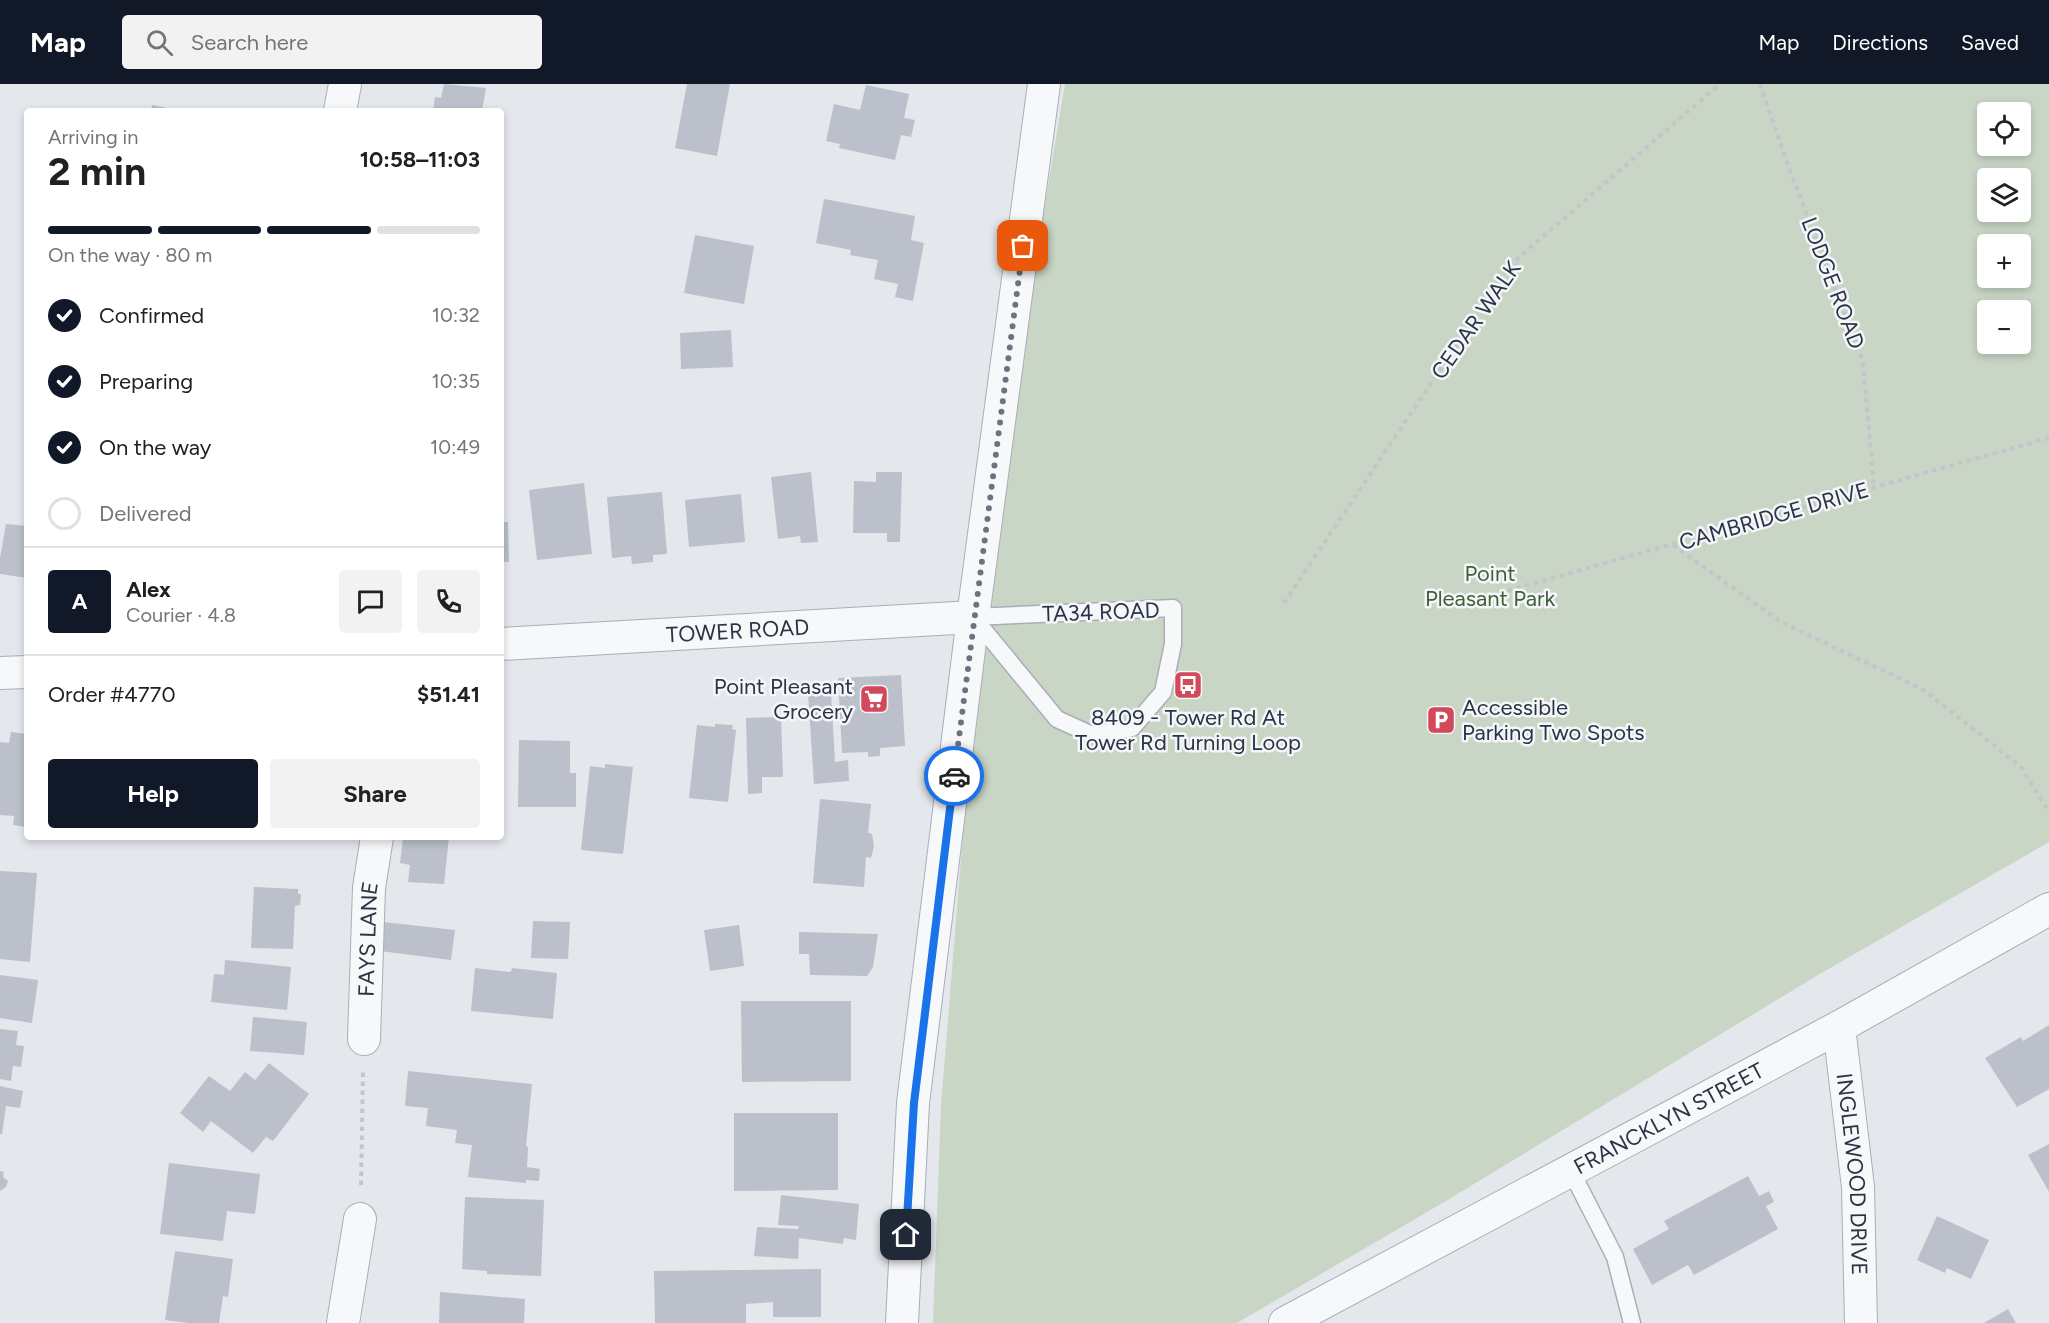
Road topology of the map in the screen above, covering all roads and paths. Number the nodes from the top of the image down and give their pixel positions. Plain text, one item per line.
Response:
1 (345, 84) edge
2 (1044, 84) edge
3 (1720, 84) edge
4 (1760, 84) edge
5 (341, 108) edge
6 (2049, 438) edge
7 (1874, 488) junction
8 (1673, 544) junction
9 (1499, 593) dead end
10 (1284, 603) dead end
11 (974, 617) junction
12 (504, 644) edge
13 (24, 672) edge
14 (0, 674) edge
15 (2049, 812) edge
16 (376, 840) edge
17 (2049, 909) edge
18 (1839, 1027) junction
19 (364, 1039) joint
20 (1571, 1171) junction
21 (360, 1219) joint
22 (1324, 1314) edge
23 (344, 1323) edge
24 (902, 1323) edge
25 (1285, 1323) edge
26 (1632, 1323) edge
27 (1861, 1323) edge

1 - 5 street
2 - 11 street
3 - 10 path, CEDAR WALK
4 - 7 path, LODGE ROAD
6 - 7 path, CAMBRIDGE DRIVE
7 - 8 path, CAMBRIDGE DRIVE
8 - 9 path, CAMBRIDGE DRIVE
8 - 15 path
11 - 11 lane, TA34 ROAD
11 - 12 street, TOWER ROAD
11 - 24 street
13 - 14 street
16 - 19 street, FAYS LANE
17 - 18 street, FRANCKLYN STREET
18 - 20 street, FRANCKLYN STREET
18 - 27 street, INGLEWOOD DRIVE
19 - 21 path
20 - 22 street, FRANCKLYN STREET
20 - 26 lane
21 - 23 street
22 - 25 street, FRANCKLYN STREET

